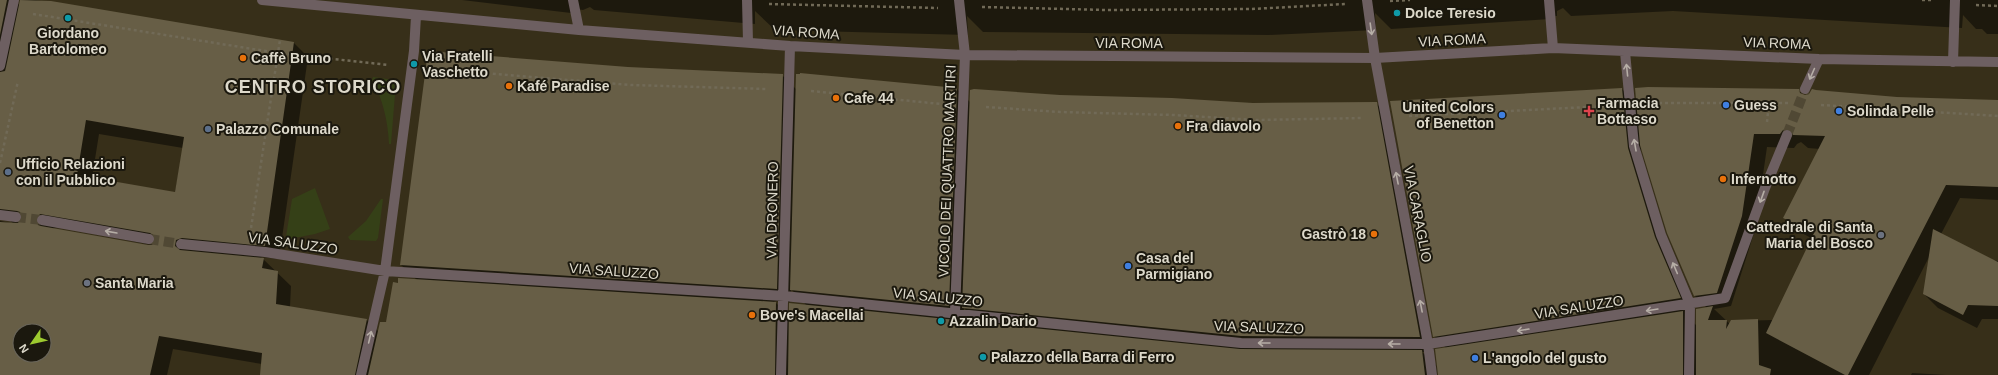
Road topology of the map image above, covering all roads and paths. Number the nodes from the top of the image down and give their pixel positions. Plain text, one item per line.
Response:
1 (14, 0) edge
2 (262, 0) edge
3 (573, 0) edge
4 (746, 0) edge
5 (960, 0) edge
6 (1367, 0) edge
7 (1410, 0) edge
8 (1549, 0) edge
9 (1922, 0) edge
10 (1955, 0) edge
11 (1938, 1) edge
12 (1388, 2) dead end
13 (1351, 3) dead end
14 (766, 4) dead end
15 (1972, 5) dead end
16 (1998, 6) edge
17 (979, 7) dead end
18 (945, 8) dead end
19 (27, 13) dead end
20 (416, 16) junction
21 (579, 30) junction
22 (280, 40) dead end
23 (748, 42) junction
24 (790, 46) junction
25 (1553, 48) junction
26 (1625, 52) junction
27 (278, 53) junction
28 (965, 55) junction
29 (1375, 58) junction
30 (1819, 58) junction
31 (1953, 62) junction
32 (1998, 62) edge
33 (0, 66) edge
34 (411, 67) junction
35 (772, 89) dead end
36 (1805, 89) tunnel mouth
37 (808, 91) dead end
38 (1769, 103) dead end
39 (946, 104) dead end
40 (982, 106) dead end
41 (1614, 106) dead end
42 (1404, 116) dead end
43 (1371, 118) dead end
44 (1767, 126) dead end
45 (1787, 135) tunnel mouth
46 (0, 215) edge
47 (16, 217) tunnel mouth
48 (42, 220) tunnel mouth
49 (251, 233) dead end
50 (149, 239) tunnel mouth
51 (181, 244) tunnel mouth
52 (385, 271) junction
53 (784, 296) junction
54 (1690, 304) junction
55 (955, 312) junction
56 (1428, 344) junction
57 (361, 375) edge
58 (781, 375) edge
59 (1432, 375) edge
60 (1689, 375) edge

1 - 33 street
2 - 20 street, VIA ROMA
3 - 21 street
4 - 23 street
5 - 28 street, VICOLO DEI QUATTRO MARTIRI
6 -> 29 street, VIA CARAGLIO
7 - 12 path
8 - 25 street
9 - 11 path
10 - 31 street
13 - 17 path
14 - 18 path
15 - 16 path
19 - 27 path
20 - 21 street, VIA ROMA
20 - 34 street
21 - 23 street, VIA ROMA
22 - 27 path
23 - 24 street, VIA ROMA
24 - 28 street, VIA ROMA
24 - 53 street, VIA DRONERO
25 - 26 street, VIA ROMA
25 - 29 street, VIA ROMA
26 - 30 street, VIA ROMA
54 -> 26 street
27 - 34 path
27 - 49 path
28 - 29 street, VIA ROMA
28 - 55 street, VICOLO DEI QUATTRO MARTIRI
56 -> 29 street, VIA CARAGLIO
30 - 31 street, VIA ROMA
30 -> 36 street
31 - 32 street, VIA ROMA
34 - 35 path
34 - 52 street
37 - 39 path
38 - 44 path
40 - 43 path
41 - 42 path
45 -> 54 street, VIA SALUZZO
46 - 47 street
50 -> 48 street
51 - 52 street, VIA SALUZZO
52 - 53 street, VIA SALUZZO
57 -> 52 street
53 - 55 street, VIA SALUZZO
53 - 58 street, VIA DRONERO
54 -> 56 street, VIA SALUZZO
54 - 60 street
56 -> 55 street, VIA SALUZZO
56 - 59 street, VIA CARAGLIO

